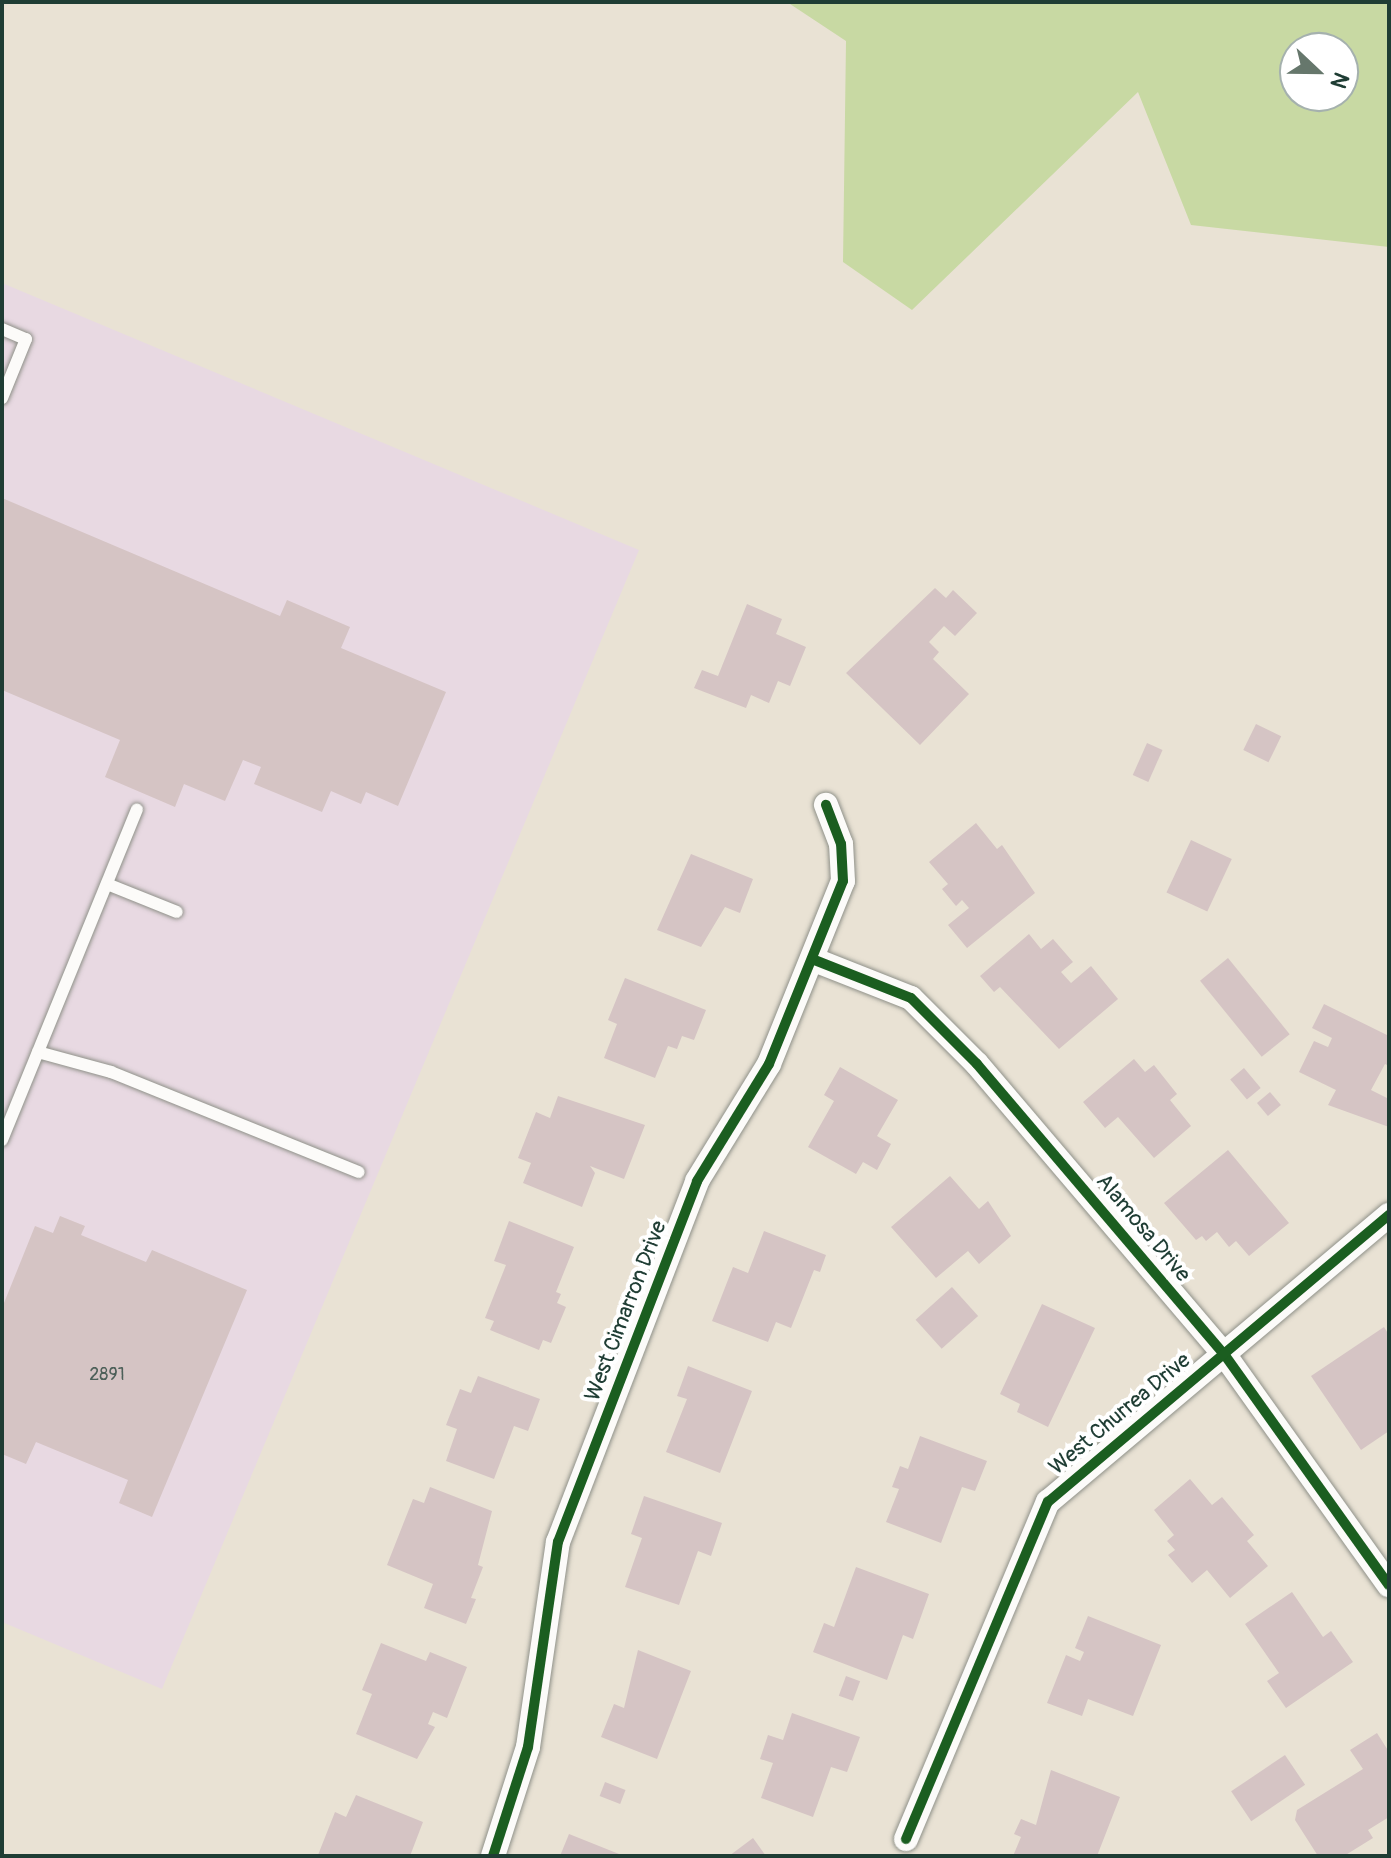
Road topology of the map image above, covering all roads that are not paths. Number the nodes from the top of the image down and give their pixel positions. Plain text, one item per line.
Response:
1 (2, 329) edge
2 (2, 398) edge
3 (826, 805) dead end
4 (137, 809) dead end
5 (107, 884) junction
6 (177, 912) dead end
7 (812, 959) junction
8 (38, 1052) junction
9 (2, 1140) edge
10 (359, 1172) dead end
11 (1389, 1215) edge
12 (1224, 1354) junction
13 (1389, 1585) edge
14 (906, 1839) dead end
15 (493, 1856) edge

1 - 2 lane
3 - 7 street, West Cimarron Drive
4 - 5 lane
5 - 6 lane
5 - 8 lane
7 - 12 street, Alamosa Drive
7 - 15 street, West Cimarron Drive
8 - 9 lane
8 - 10 lane
11 - 12 street, West Churrea Drive
12 - 13 street, Alamosa Drive
12 - 14 street, West Churrea Drive

